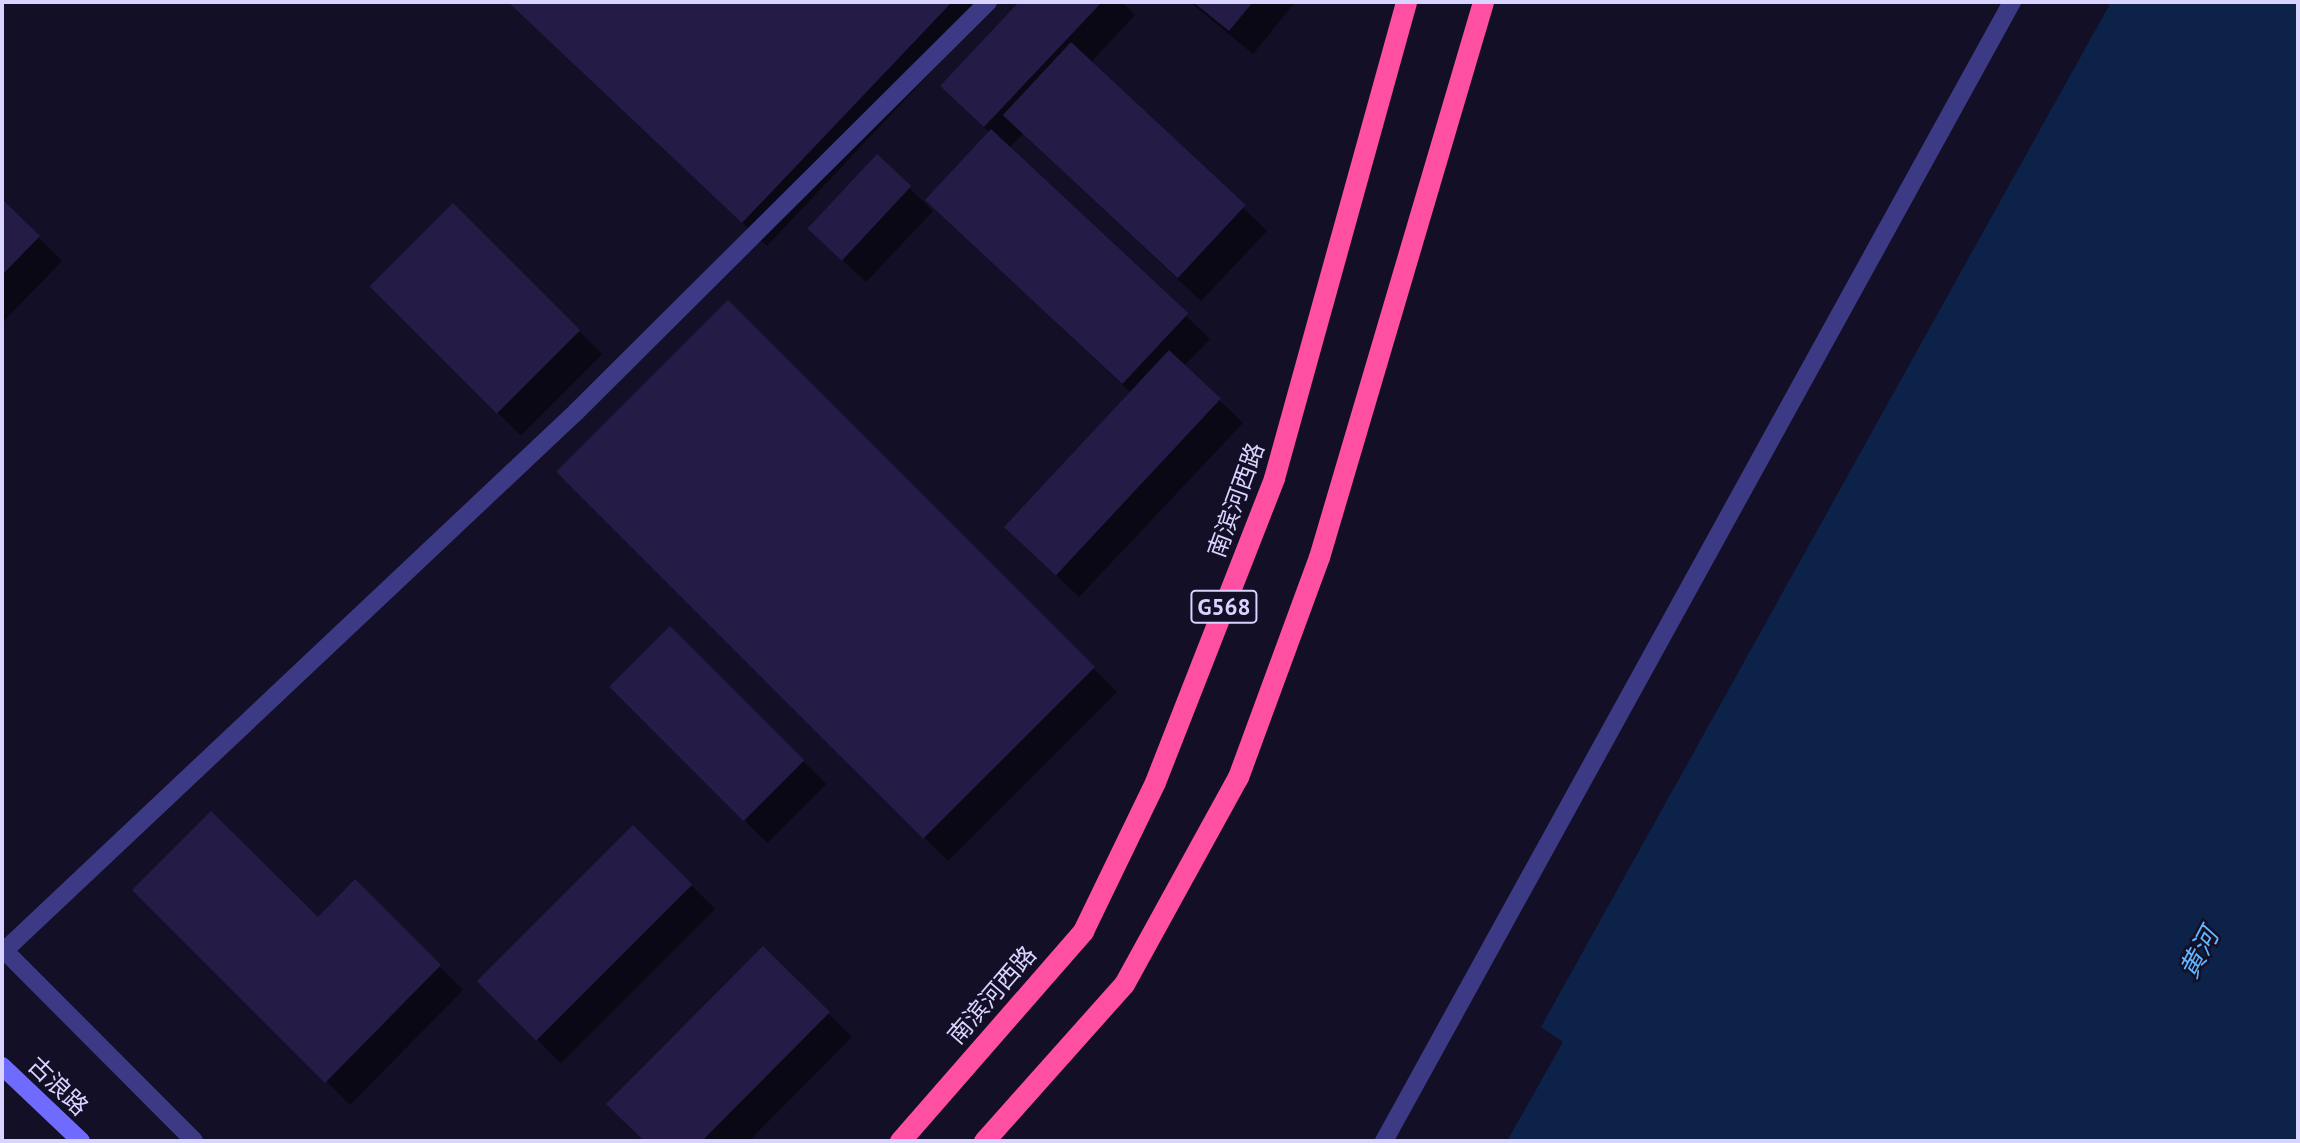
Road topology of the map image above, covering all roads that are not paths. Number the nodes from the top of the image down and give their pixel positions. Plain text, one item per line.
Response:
1 (988, 2) edge
2 (1406, 2) edge
3 (1482, 2) edge
4 (2012, 2) edge
5 (3, 950) edge
6 (2, 1066) edge
7 (81, 1141) edge
8 (194, 1141) edge
9 (900, 1141) edge
10 (984, 1141) edge
11 (1384, 1141) edge

1 - 5 street
2 - 9 highway, 南滨河西路 / G568
3 - 10 highway, G568
4 - 11 street
5 - 8 street
6 - 7 main road, 古浪路

